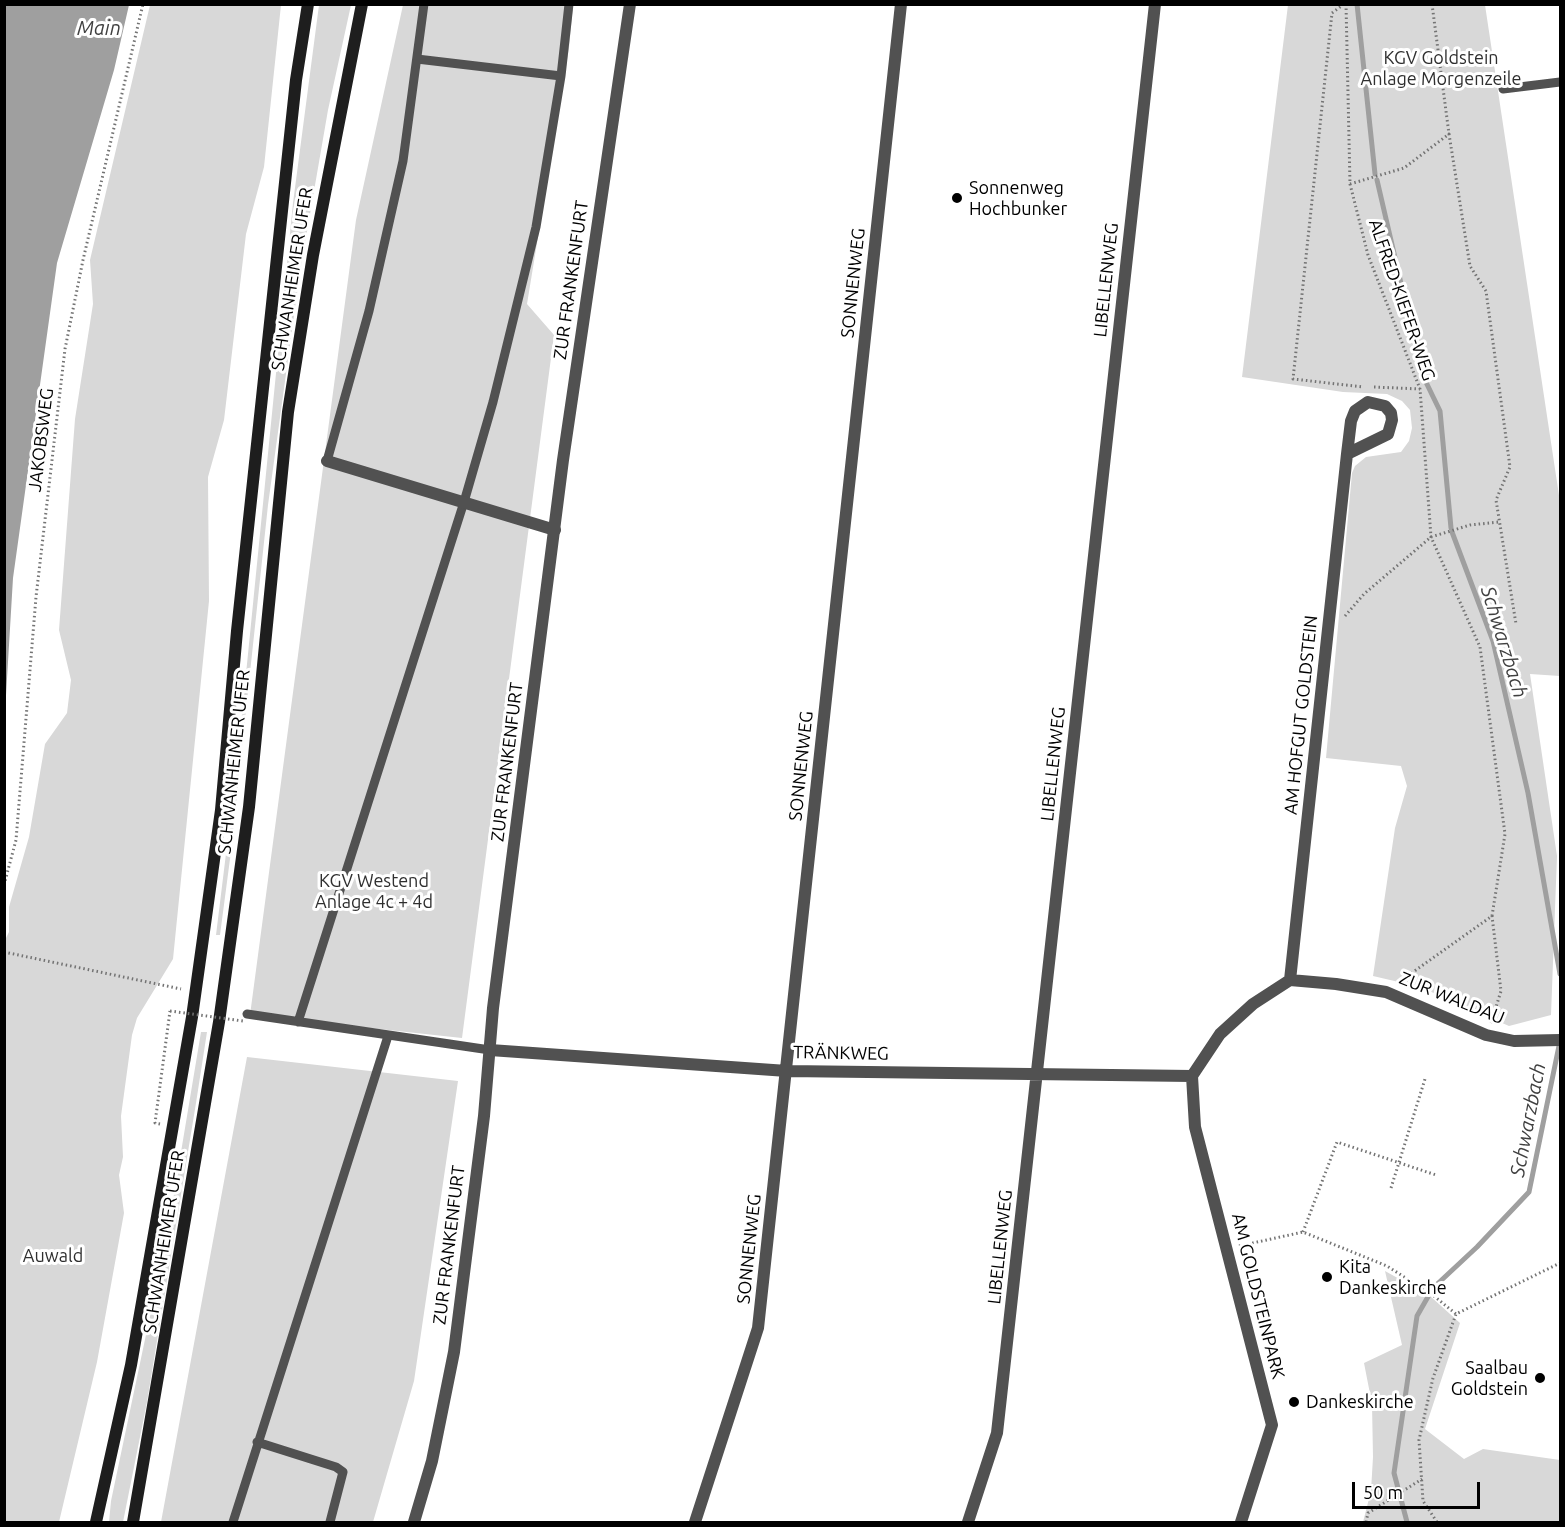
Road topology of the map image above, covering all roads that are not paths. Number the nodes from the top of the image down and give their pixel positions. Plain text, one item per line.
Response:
1 (308, 4) edge
2 (362, 4) edge
3 (424, 4) edge
4 (569, 4) edge
5 (630, 4) edge
6 (901, 4) edge
7 (1155, 4) edge
8 (417, 59) junction
9 (561, 76) junction
10 (1560, 82) edge
11 (1503, 89) dead end
12 (1347, 454) junction
13 (327, 460) joint
14 (464, 502) junction
15 (555, 530) junction
16 (1290, 981) junction
17 (245, 1018) road end
18 (298, 1022) junction
19 (388, 1036) junction
20 (1555, 1040) edge
21 (490, 1050) junction
22 (787, 1071) junction
23 (1037, 1072) junction
24 (1192, 1076) junction
25 (257, 1442) junction
26 (96, 1522) edge
27 (133, 1522) edge
28 (233, 1522) edge
29 (330, 1522) edge
30 (414, 1522) edge
31 (694, 1522) edge
32 (968, 1522) edge
33 (1241, 1522) edge

1 - 26 main road, SCHWANHEIMER UFER
2 - 27 main road, SCHWANHEIMER UFER
3 - 8 lane
4 - 9 lane
5 - 15 street, ZUR FRANKENFURT
6 - 22 street, SONNENWEG
7 - 23 street, LIBELLENWEG
8 - 9 lane
8 - 13 lane
9 - 14 lane
10 - 11 lane
12 - 12 street, AM HOFGUT GOLDSTEIN
12 - 16 street, AM HOFGUT GOLDSTEIN
13 - 14 street
14 - 15 street
14 - 18 lane
15 - 21 street, ZUR FRANKENFURT
16 - 20 street, ZUR WALDAU
16 - 24 street
17 - 18 lane
18 - 19 lane
19 - 21 lane
19 - 25 lane
21 - 22 street, TRÄNKWEG
21 - 30 street, ZUR FRANKENFURT
22 - 23 street, TRÄNKWEG
22 - 31 street, SONNENWEG
23 - 24 street, TRÄNKWEG
23 - 32 street, LIBELLENWEG
24 - 33 street, AM GOLDSTEINPARK
25 - 28 lane
25 - 29 lane

